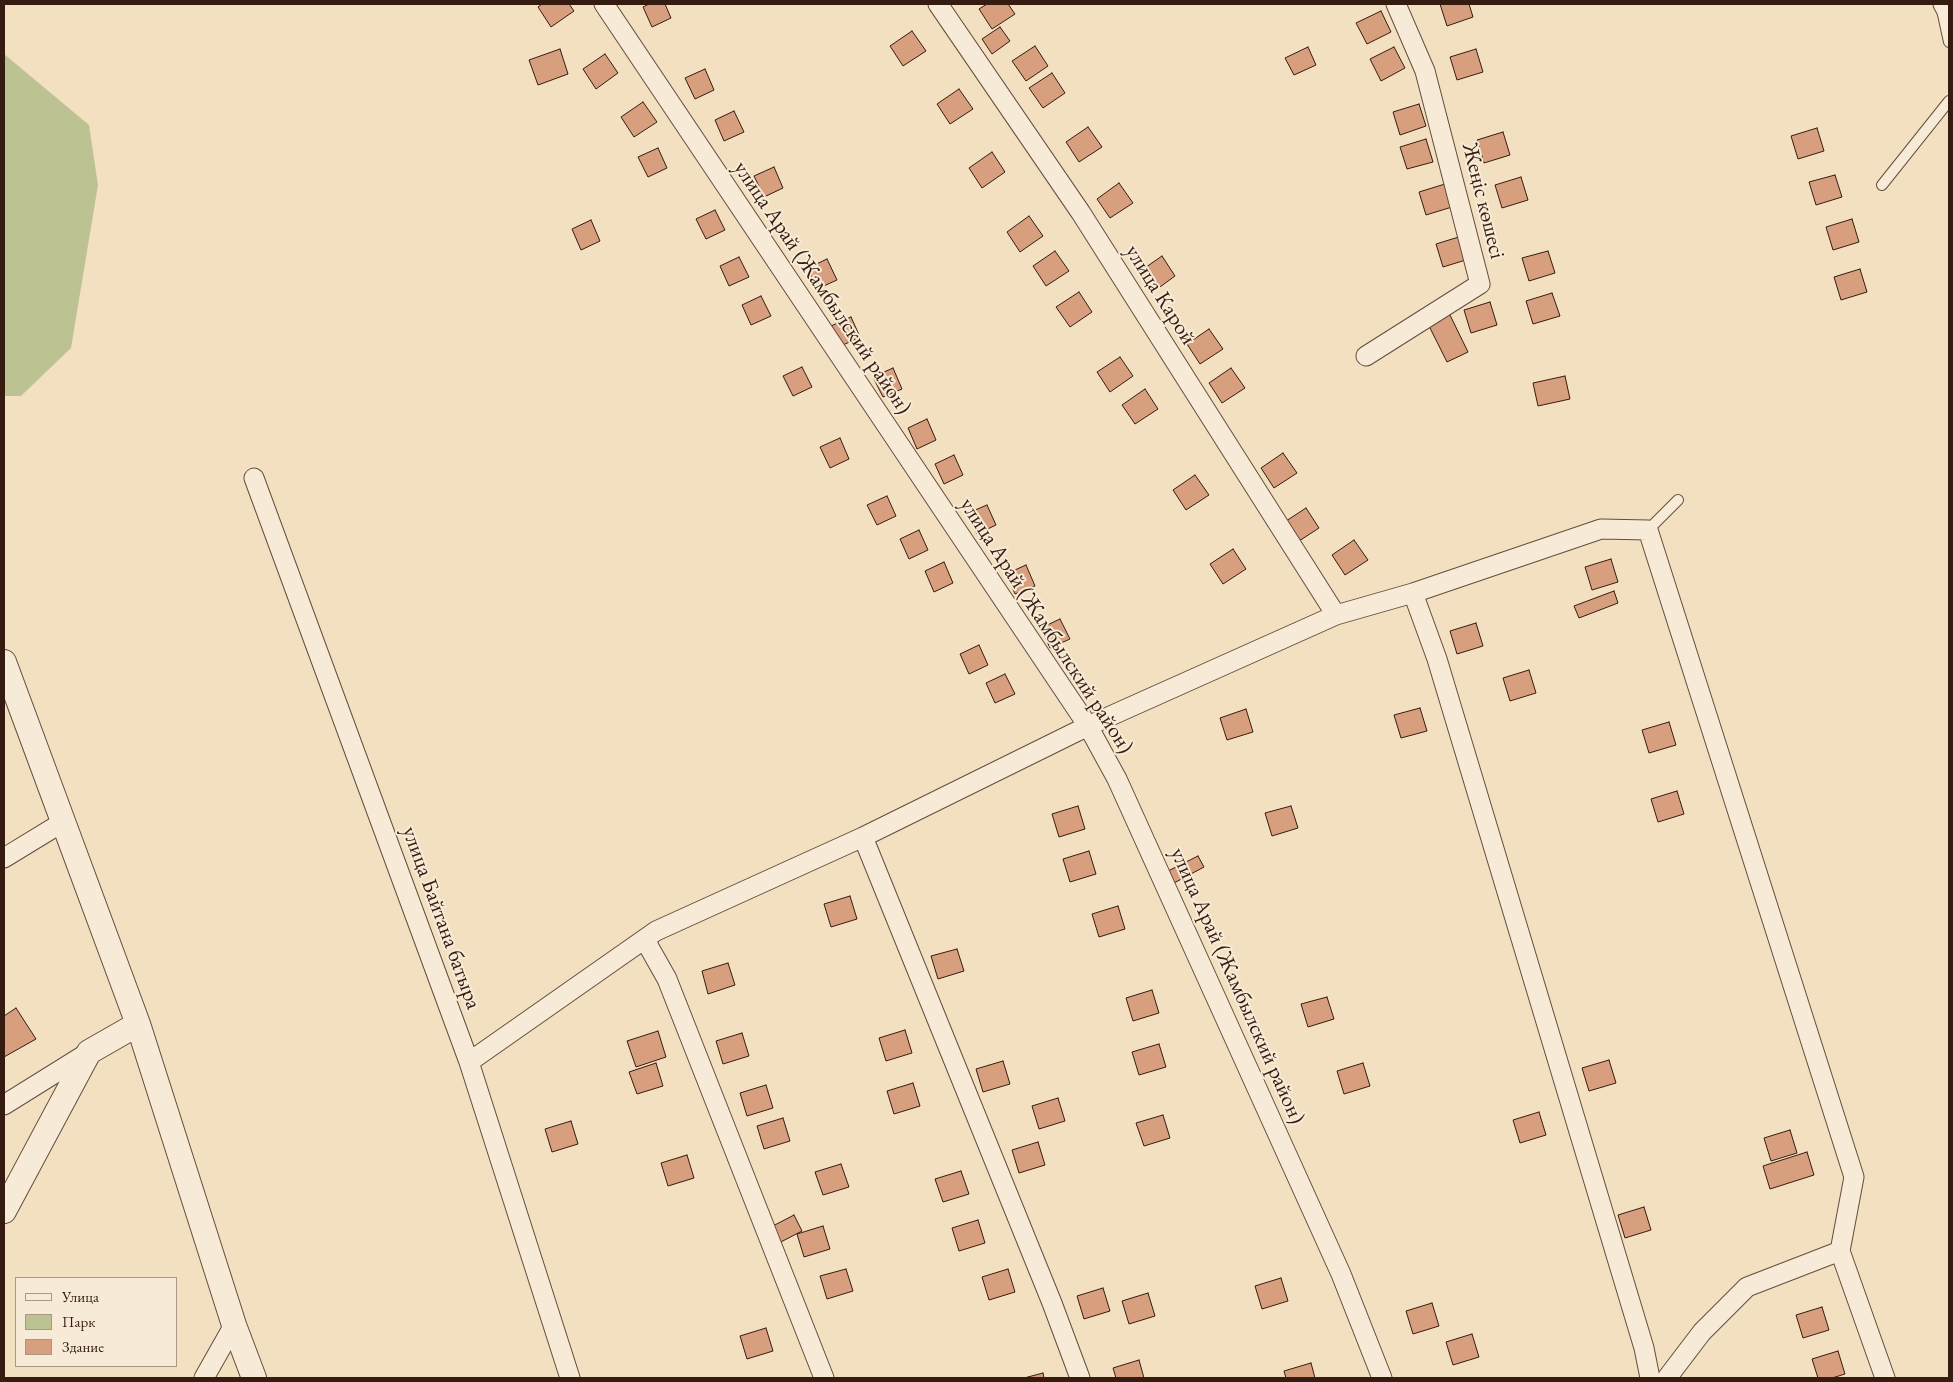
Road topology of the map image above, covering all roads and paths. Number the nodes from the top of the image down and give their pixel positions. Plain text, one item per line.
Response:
1 (604, 4) edge
2 (938, 4) edge
3 (1396, 4) edge
4 (1941, 4) edge
5 (1949, 15) edge
6 (1949, 42) edge
7 (1949, 101) edge
8 (1882, 184) dead end
9 (1366, 356) dead end
10 (254, 478) dead end
11 (1678, 500) dead end
12 (1648, 530) junction
13 (1413, 593) junction
14 (1336, 615) junction
15 (4, 662) edge
16 (1088, 726) junction
17 (63, 822) junction
18 (863, 838) junction
19 (4, 858) edge
20 (645, 940) junction
21 (138, 1024) junction
22 (89, 1052) junction
23 (469, 1062) junction
24 (4, 1105) edge
25 (4, 1211) edge
26 (1840, 1251) junction
27 (234, 1324) junction
28 (204, 1378) edge
29 (254, 1378) edge
30 (570, 1378) edge
31 (824, 1378) edge
32 (1080, 1378) edge
33 (1382, 1378) edge
34 (1650, 1378) edge
35 (1666, 1378) edge
36 (1885, 1378) edge

1 - 16 street, улица Арай (Жамбылский район)
2 - 14 street, улица Карой
3 - 9 street, Жеңіс көшесі
4 - 5 street
4 - 6 lane
7 - 8 lane
10 - 23 street, улица Байтана батыра
11 - 12 lane
12 - 13 street
12 - 26 street
13 - 14 street
13 - 34 street
14 - 16 street
15 - 17 street
16 - 18 street
16 - 33 street, улица Арай (Жамбылский район)
17 - 19 street
17 - 21 street
18 - 20 street
18 - 32 street
20 - 23 street
20 - 31 street
21 - 22 street
21 - 27 street
22 - 24 street
22 - 25 street
23 - 30 street, улица Байтана батыра
26 - 35 street
26 - 36 street
27 - 28 street
27 - 29 street

